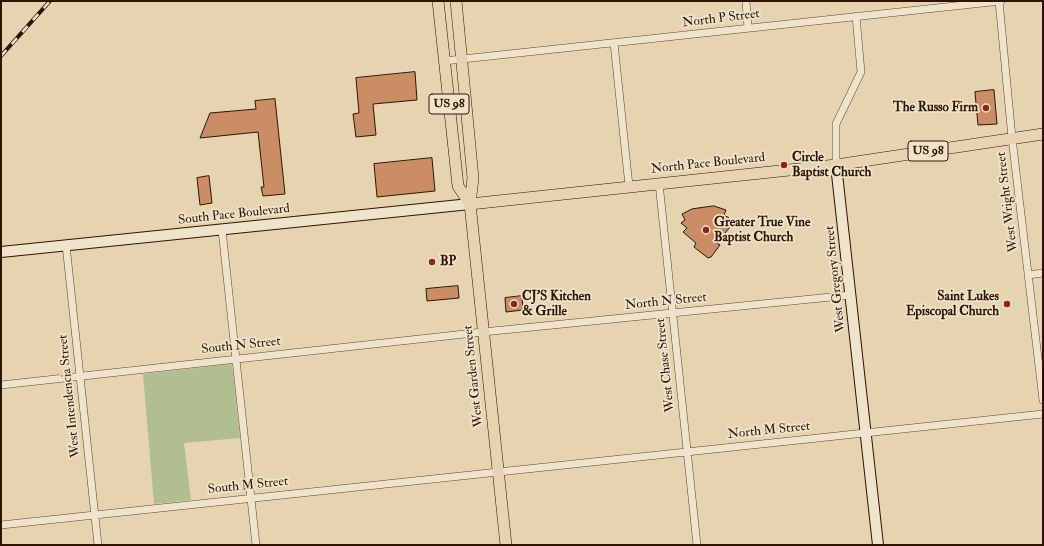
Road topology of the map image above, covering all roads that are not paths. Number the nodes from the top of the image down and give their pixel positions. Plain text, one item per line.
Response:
1 (438, 1) edge
2 (456, 1) edge
3 (746, 1) edge
4 (1000, 1) edge
5 (856, 16) junction
6 (748, 28) junction
7 (614, 43) junction
8 (462, 59) junction
9 (444, 62) junction
10 (1043, 134) edge
11 (1012, 138) junction
12 (836, 165) junction
13 (659, 183) junction
14 (629, 186) junction
15 (470, 204) junction
16 (222, 230) junction
17 (66, 244) junction
18 (1, 252) edge
19 (1043, 273) edge
20 (1028, 275) junction
21 (851, 295) junction
22 (673, 314) junction
23 (483, 332) junction
24 (236, 359) junction
25 (80, 376) junction
26 (1, 385) edge
27 (1043, 400) edge
28 (1043, 414) edge
29 (866, 432) junction
30 (687, 451) junction
31 (498, 471) junction
32 (251, 498) junction
33 (94, 515) junction
34 (1, 525) edge
35 (98, 545) edge
36 (256, 545) edge
37 (506, 545) edge
38 (698, 545) edge
39 (878, 545) edge

1 - 9 main road, US 98
2 - 8 main road, US 98
3 - 6 street
4 - 5 street, North P Street
4 - 11 street, West Wright Street
5 - 6 street, North P Street
5 - 12 street, West Gregory Street
6 - 7 street, North P Street
7 - 8 street, North P Street
7 - 14 street
8 - 9 street, North P Street
8 - 15 main road, US 98
9 - 15 main road, US 98
10 - 11 main road, North Pace Boulevard / US 98
11 - 12 main road, North Pace Boulevard / US 98
11 - 20 street, West Wright Street
12 - 13 main road, North Pace Boulevard / US 98
12 - 21 main road, West Gregory Street
13 - 14 main road, North Pace Boulevard / US 98
13 - 22 street, West Chase Street
14 - 15 main road, North Pace Boulevard / US 98
15 - 16 main road, South Pace Boulevard
15 - 23 main road, West Garden Street
16 - 17 main road, South Pace Boulevard
16 - 24 street
17 - 18 main road, South Pace Boulevard
17 - 25 street, West Intendencia Street
19 - 20 street
20 - 27 street, West Wright Street
21 - 22 street, North N Street
21 - 29 main road, West Gregory Street
22 - 23 street, North N Street
22 - 30 street, West Chase Street
23 - 24 street, South N Street
23 - 31 main road, West Garden Street
24 - 25 street, South N Street
24 - 32 street
25 - 26 street, South N Street
25 - 33 street, West Intendencia Street
28 - 29 street, North M Street
29 - 30 street, North M Street
29 - 39 main road, West Gregory Street
30 - 31 street, North M Street
30 - 38 street, West Chase Street
31 - 32 street, South M Street
31 - 37 main road, West Garden Street
32 - 33 street, South M Street
32 - 36 street
33 - 34 street, South M Street
33 - 35 street, West Intendencia Street

